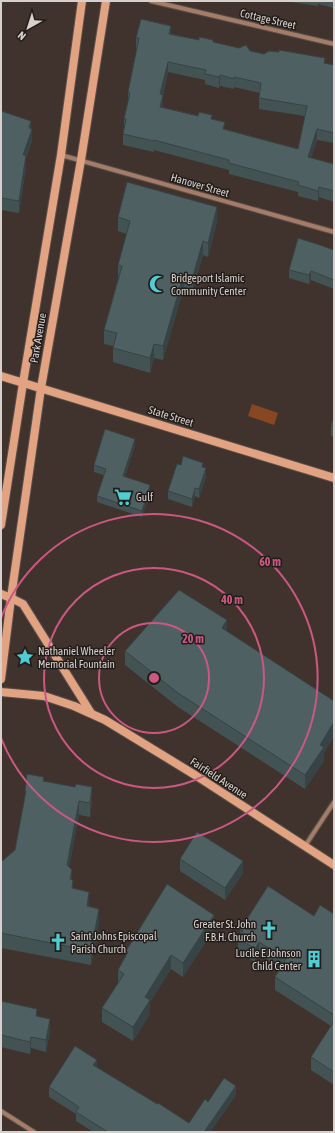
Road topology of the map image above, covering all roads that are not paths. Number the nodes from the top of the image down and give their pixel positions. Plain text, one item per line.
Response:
1 (82, 1) edge
2 (106, 1) edge
3 (151, 1) edge
4 (334, 44) edge
5 (61, 155) junction
6 (81, 160) junction
7 (334, 232) edge
8 (1, 376) edge
9 (23, 383) junction
10 (41, 388) junction
11 (334, 478) edge
12 (1, 526) edge
13 (1, 594) edge
14 (11, 598) junction
15 (1, 680) edge
16 (1, 692) edge
17 (91, 713) junction
18 (334, 802) edge
19 (305, 846) junction
20 (334, 865) edge
21 (1, 1112) edge
22 (34, 1132) edge

1 - 5 main road, Park Avenue
2 - 6 main road, Park Avenue
3 - 4 street, Cottage Street
5 - 6 street, Hanover Street
5 - 9 main road, Park Avenue
6 - 7 street, Hanover Street
6 - 10 main road, Park Avenue
8 - 9 main road, State Street
9 - 10 main road, State Street
9 - 12 main road, Park Avenue
10 - 11 main road, State Street
10 - 14 main road, Park Avenue
13 - 14 main road
14 - 15 main road, Park Avenue
14 - 17 main road
16 - 17 main road, Fairfield Avenue
17 - 19 main road, Fairfield Avenue
18 - 19 street
19 - 20 main road, Fairfield Avenue
21 - 22 street

